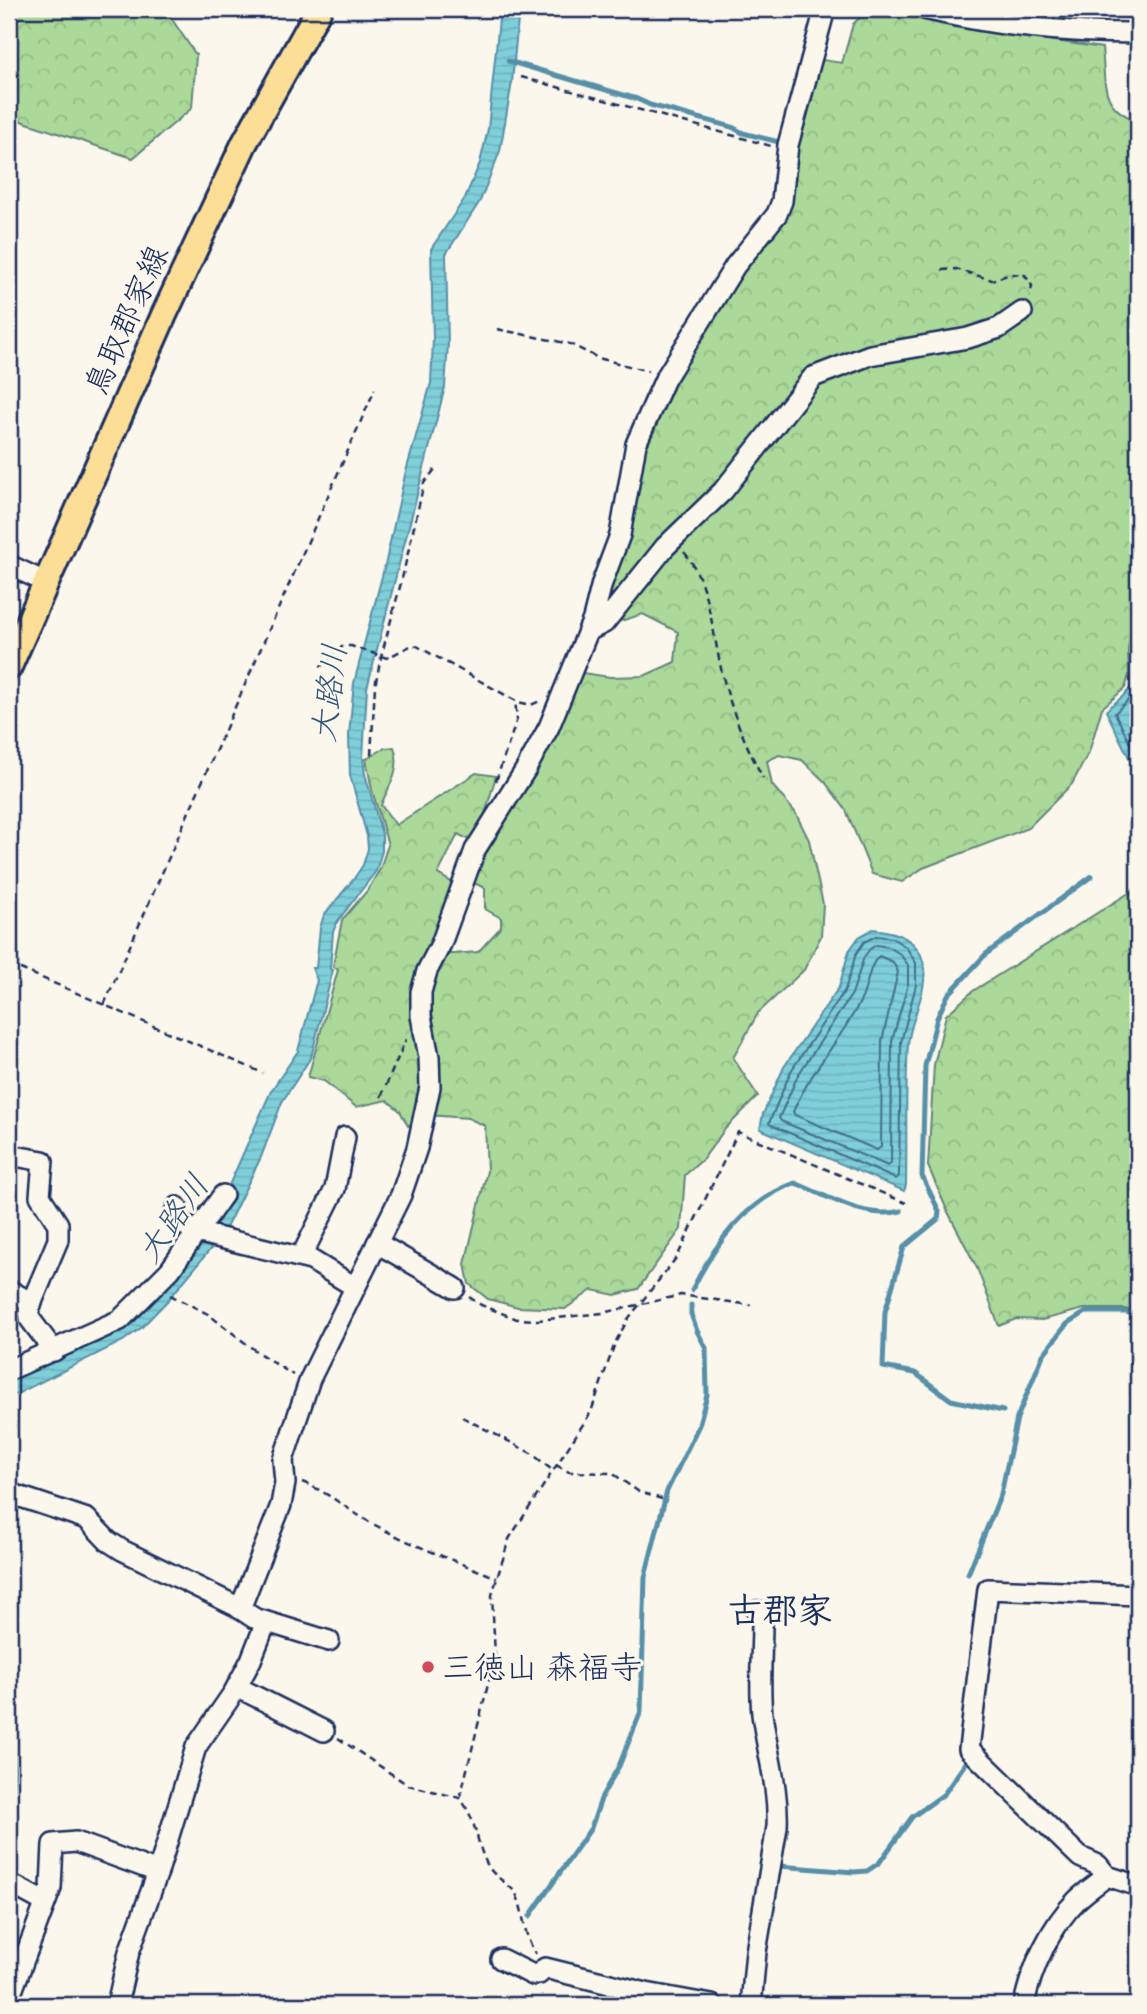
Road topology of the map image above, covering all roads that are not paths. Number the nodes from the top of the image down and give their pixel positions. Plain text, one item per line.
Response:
1 (319, 9) edge
2 (825, 9) edge
3 (923, 9) edge
4 (1138, 33) edge
5 (1022, 312) road end
6 (9, 565) edge
7 (45, 583) junction
8 (588, 631) junction
9 (9, 667) edge
10 (345, 1137) dead end
11 (9, 1155) edge
12 (223, 1195) dead end
13 (177, 1208) dead end
14 (196, 1232) junction
15 (377, 1243) junction
16 (301, 1257) junction
17 (355, 1287) junction
18 (454, 1288) road end
19 (9, 1290) edge
20 (32, 1303) junction
21 (54, 1352) junction
22 (9, 1370) edge
23 (9, 1493) edge
24 (1138, 1595) edge
25 (240, 1609) junction
26 (757, 1611) dead end
27 (266, 1622) junction
28 (329, 1642) dead end
29 (237, 1687) junction
30 (324, 1731) road end
31 (158, 1872) junction
32 (1107, 1876) junction
33 (9, 1883) edge
34 (1138, 1886) edge
35 (44, 1902) junction
36 (501, 1959) dead end
37 (9, 1999) edge
38 (117, 2005) edge
39 (712, 2005) edge
40 (751, 2005) edge
41 (1024, 2005) edge

1 - 7 main road, 鳥取郡家線
2 - 8 street
3 - 4 street
5 - 8 street
6 - 7 street
7 - 9 main road, 鳥取郡家線
8 - 15 street
10 - 16 street
11 - 20 street
12 - 14 street
13 - 14 street
14 - 16 street
14 - 21 street
15 - 17 street
15 - 18 street
16 - 17 street
17 - 25 street
19 - 20 street
20 - 21 street
21 - 22 street
23 - 25 street
24 - 32 street
25 - 27 street
26 - 40 street
27 - 28 street
27 - 29 street
29 - 30 street
29 - 31 street
31 - 35 street
31 - 38 street
32 - 34 street
32 - 41 street
33 - 35 street
35 - 37 street
36 - 39 street

